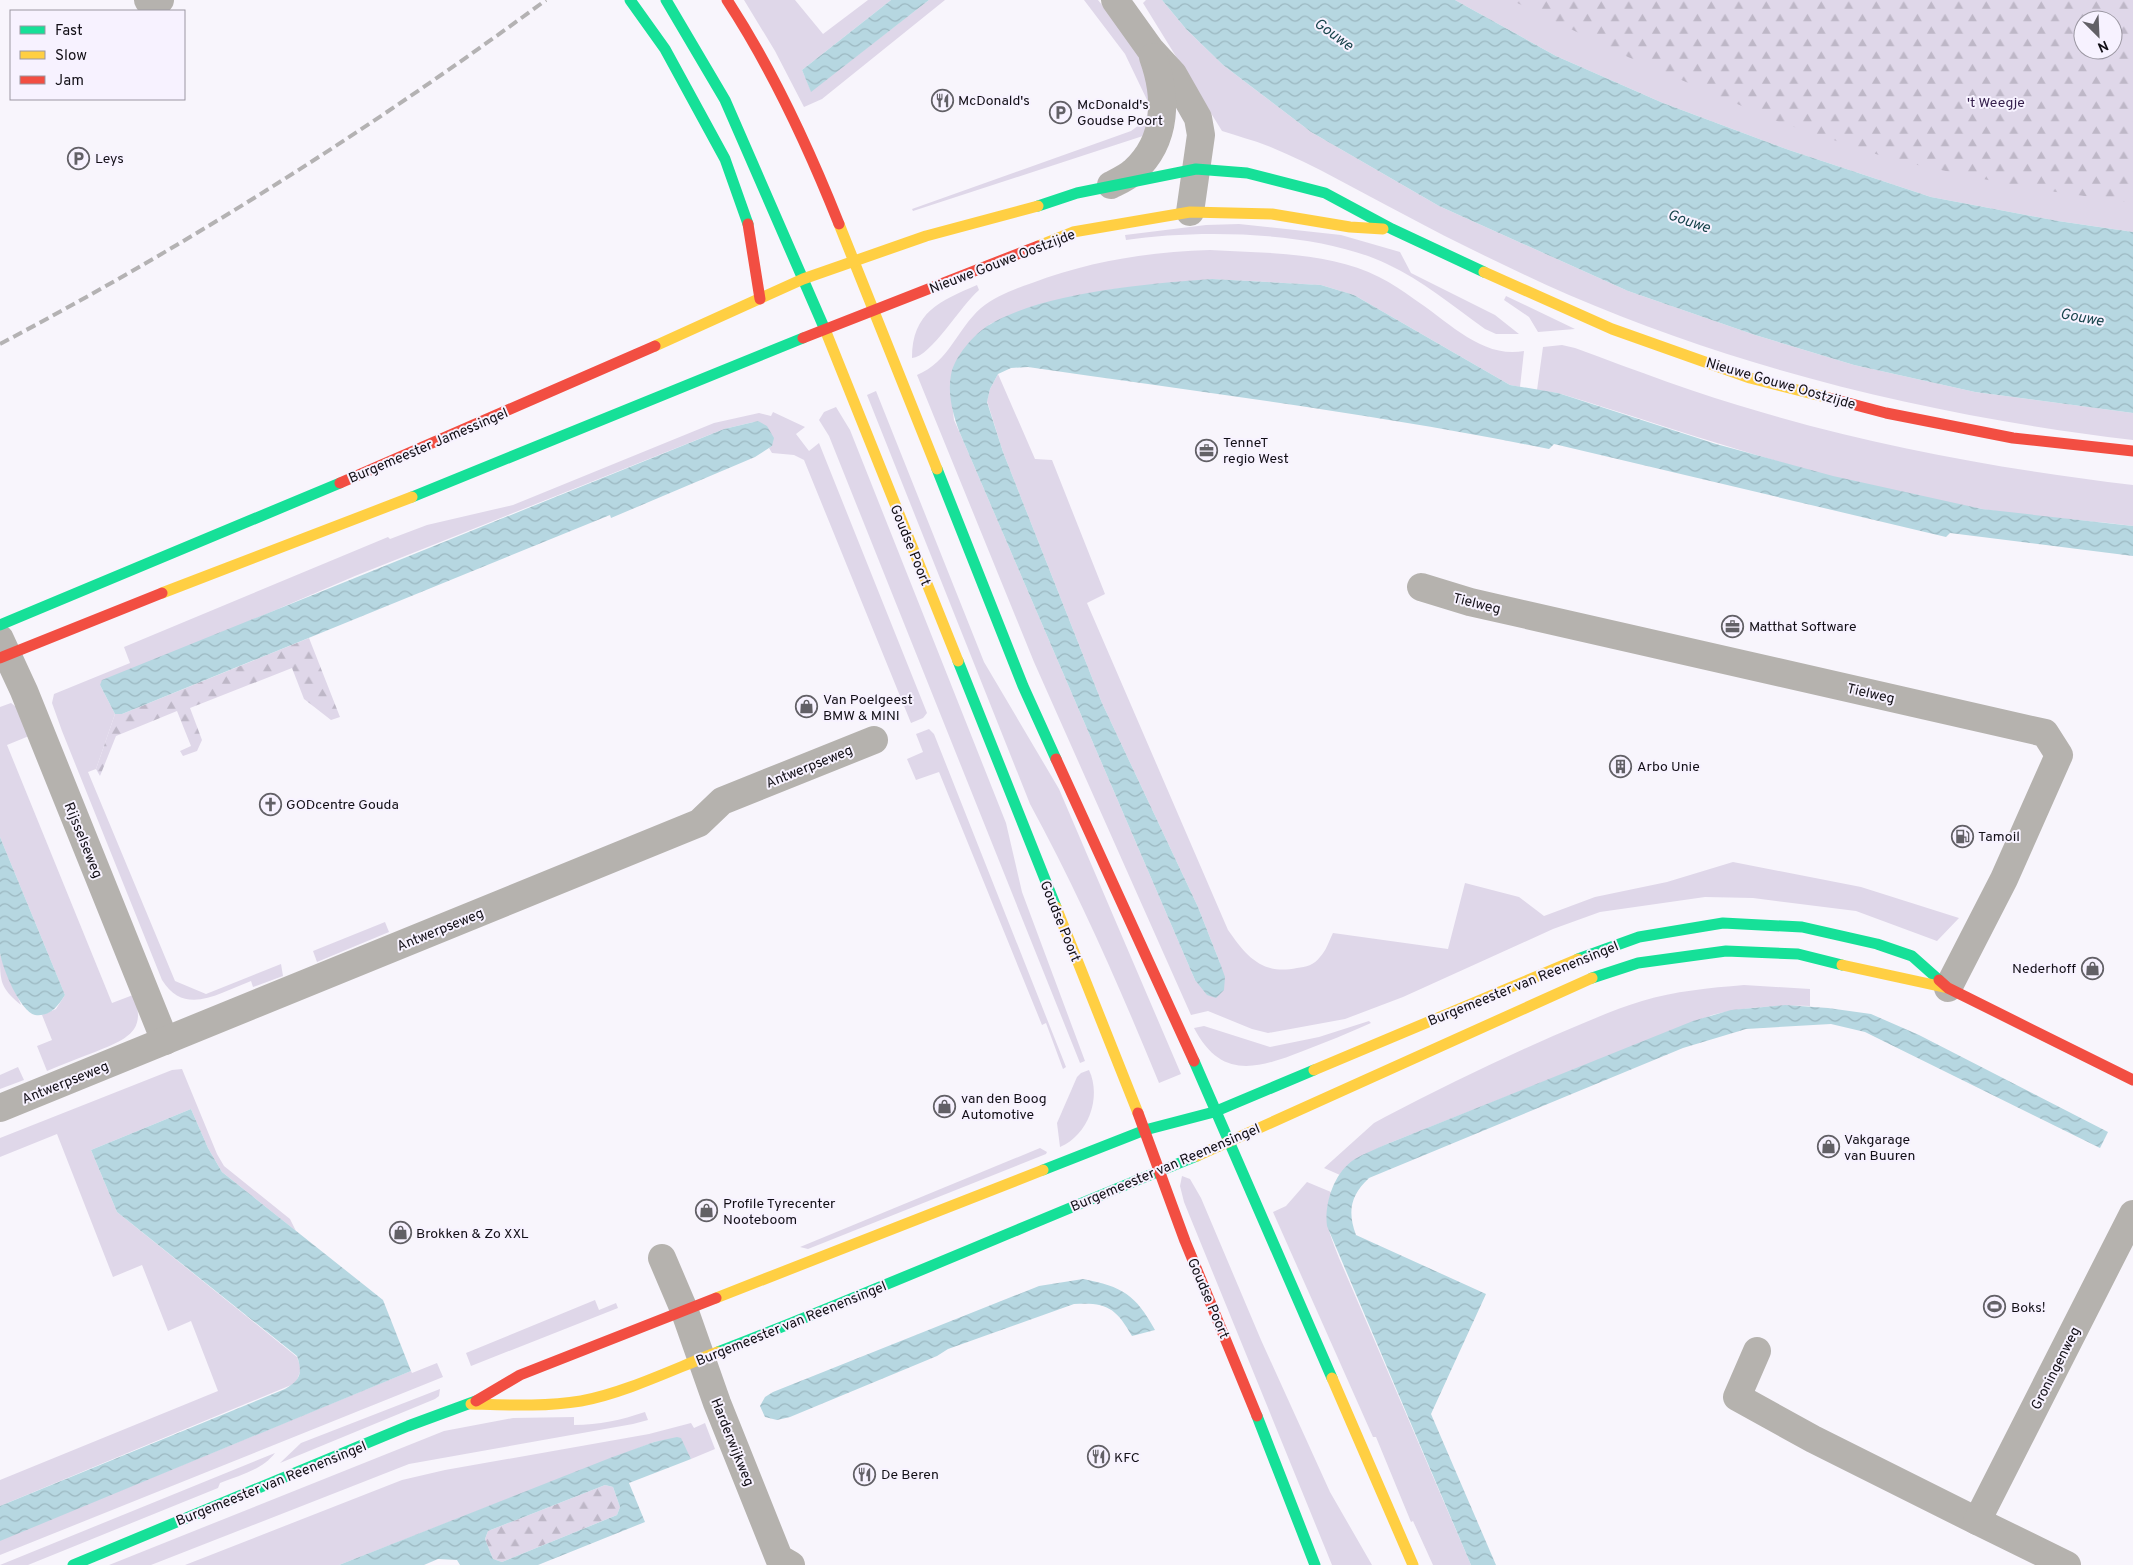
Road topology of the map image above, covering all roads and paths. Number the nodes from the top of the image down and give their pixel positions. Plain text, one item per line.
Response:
1 (148, 0) edge
2 (160, 0) edge
3 (630, 0) edge
4 (666, 0) edge
5 (727, 0) edge
6 (1115, 0) edge
7 (1150, 48) junction
8 (1196, 168) junction
9 (1112, 185) junction
10 (1190, 212) junction
11 (1392, 229) junction
12 (854, 260) junction
13 (803, 279) junction
14 (760, 298) junction
15 (875, 310) junction
16 (825, 329) junction
17 (2133, 451) edge
18 (1421, 587) dead end
19 (0, 625) edge
20 (3, 651) edge
21 (874, 740) dead end
22 (1948, 988) junction
23 (165, 1042) junction
24 (2133, 1080) edge
25 (0, 1108) edge
26 (1214, 1112) junction
27 (1145, 1130) junction
28 (1228, 1144) junction
29 (1158, 1171) junction
30 (2133, 1214) edge
31 (662, 1258) dead end
32 (685, 1312) junction
33 (1757, 1351) dead end
34 (701, 1360) junction
35 (471, 1404) junction
36 (1977, 1521) junction
37 (73, 1565) edge
38 (791, 1565) edge
39 (1315, 1565) edge
40 (1413, 1565) edge
41 (2067, 1565) edge

1 - 2 street
3 - 14 main road
4 - 13 main road
5 - 12 main road
6 - 7 street, Nieuwe Gouwe Oostzijde
7 - 8 street, Nieuwe Gouwe Oostzijde
7 - 9 street, Nieuwe Gouwe Oostzijde
8 - 9 main road, Nieuwe Gouwe Oostzijde
8 - 10 street, Nieuwe Gouwe Oostzijde
8 - 11 main road, Nieuwe Gouwe Oostzijde
9 - 12 main road, Nieuwe Gouwe Oostzijde
10 - 11 main road, Nieuwe Gouwe Oostzijde
10 - 15 main road, Nieuwe Gouwe Oostzijde
11 - 17 main road, Nieuwe Gouwe Oostzijde
12 - 13 main road, Burgemeester Jamessingel
12 - 15 main road
13 - 14 main road, Burgemeester Jamessingel
13 - 16 main road, Goudse Poort
14 - 19 main road, Burgemeester Jamessingel
15 - 16 main road, Nieuwe Gouwe Oostzijde
15 - 26 main road
16 - 20 main road
16 - 27 main road, Goudse Poort
18 - 22 street, Tielweg
20 - 23 street, Rijsselseweg
21 - 23 street, Antwerpseweg
22 - 24 main road, Burgemeester van Reenensingel
22 - 26 main road, Burgemeester van Reenensingel
22 - 28 main road, Burgemeester van Reenensingel
23 - 25 street, Antwerpseweg
26 - 27 main road, Burgemeester van Reenensingel
26 - 28 main road
27 - 29 main road, Goudse Poort
27 - 32 main road, Burgemeester van Reenensingel
28 - 29 main road, Burgemeester van Reenensingel
28 - 40 main road
29 - 34 main road, Burgemeester van Reenensingel
29 - 39 main road, Goudse Poort
30 - 36 street, Groningenweg
31 - 32 street
32 - 34 street, Harderwijkweg
32 - 35 main road, Burgemeester van Reenensingel
33 - 36 street
34 - 35 main road, Burgemeester van Reenensingel
34 - 38 street, Harderwijkweg
35 - 37 main road, Burgemeester van Reenensingel
36 - 41 street

